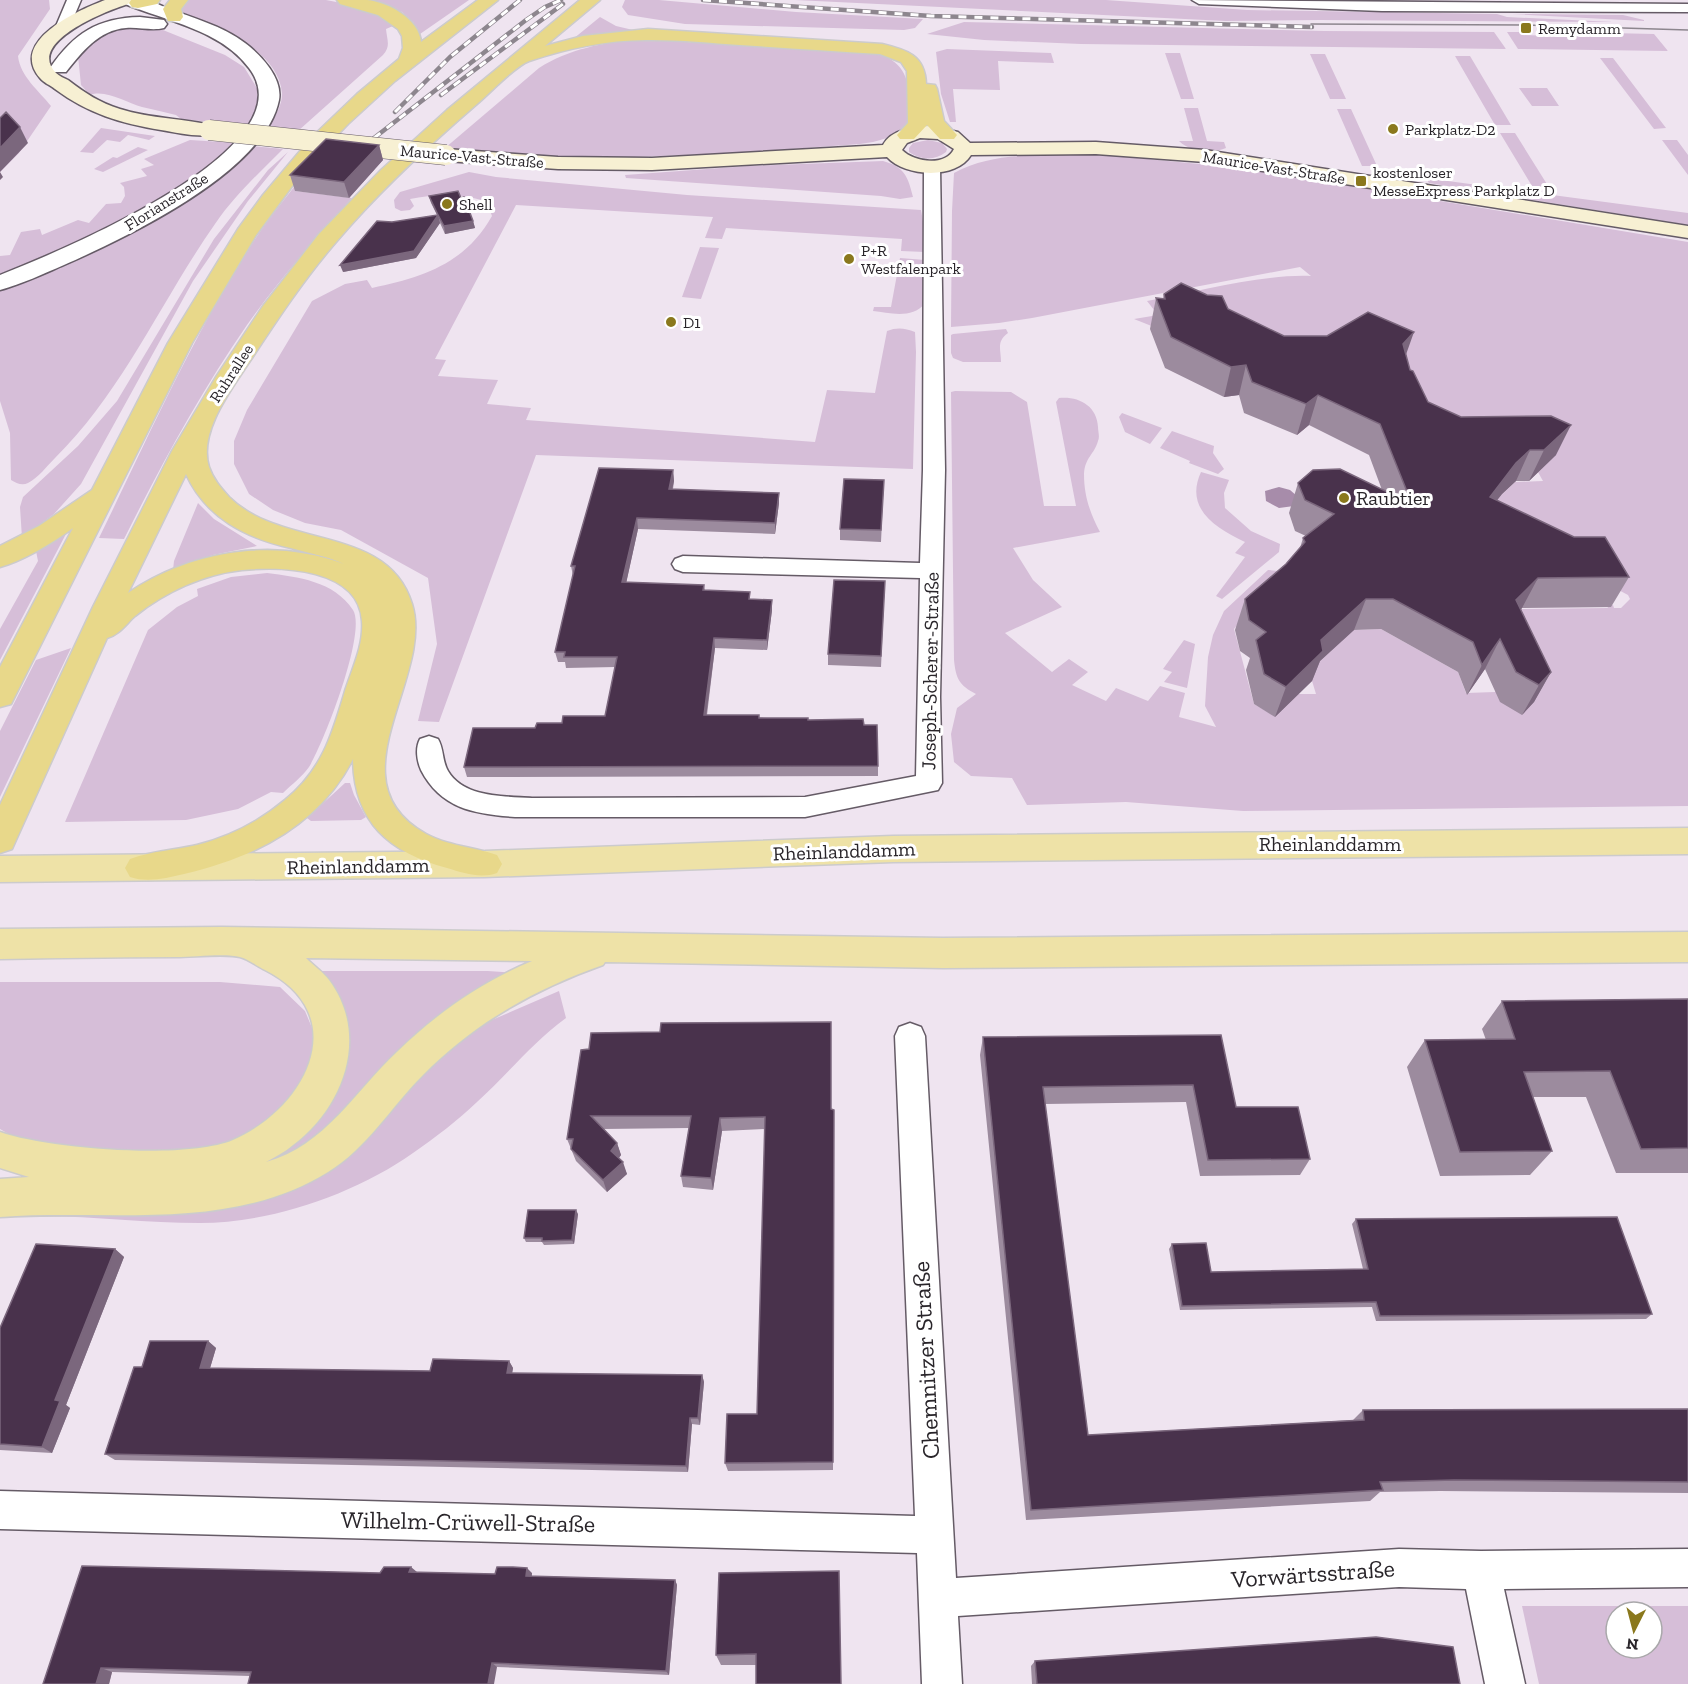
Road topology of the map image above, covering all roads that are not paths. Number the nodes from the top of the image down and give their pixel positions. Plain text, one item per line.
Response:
1 (74, 0) edge
2 (346, 0) edge
3 (489, 0) edge
4 (591, 0) edge
5 (1199, 0) edge
6 (125, 2) edge
7 (1688, 8) edge
8 (171, 14) edge
9 (619, 20) dead end
10 (63, 26) junction
11 (407, 62) junction
12 (512, 64) junction
13 (60, 76) junction
14 (907, 135) junction
15 (947, 135) junction
16 (964, 149) junction
17 (892, 151) junction
18 (932, 166) junction
19 (1688, 232) edge
20 (0, 283) edge
21 (195, 434) junction
22 (107, 486) junction
23 (0, 558) edge
24 (683, 564) dead end
25 (931, 571) junction
26 (90, 646) junction
27 (0, 696) edge
28 (429, 746) dead end
29 (0, 840) edge
30 (1688, 842) edge
31 (485, 864) junction
32 (142, 868) junction
33 (0, 869) edge
34 (222, 942) junction
35 (0, 944) edge
36 (1688, 947) edge
37 (662, 949) junction
38 (910, 1036) dead end
39 (0, 1150) edge
40 (0, 1198) edge
41 (0, 1510) edge
42 (935, 1535) junction
43 (1688, 1568) edge
44 (1481, 1570) junction
45 (939, 1598) junction
46 (942, 1684) edge
47 (1504, 1684) edge

1 - 10 street
2 - 11 highway
3 - 11 highway
4 - 12 highway, Ruhrallee
5 - 7 street
6 - 8 street, Florianstraße
6 - 10 main road, Maurice-Vast-Straße
6 - 13 main road
8 - 13 street
8 - 20 street, Florianstraße
9 - 15 highway
10 - 13 main road, Maurice-Vast-Straße
11 - 22 highway
12 - 14 highway
12 - 21 highway, Ruhrallee
13 - 17 main road, Maurice-Vast-Straße, bridge
14 - 15 main road
14 - 17 main road
15 - 16 main road
16 - 18 main road, Maurice-Vast-Straße
16 - 19 main road, Maurice-Vast-Straße
17 - 18 main road, Maurice-Vast-Straße
18 - 25 street, Joseph-Scherer-Straße
21 - 26 highway, Ruhrallee
21 - 31 highway
22 - 23 highway
22 - 27 highway
24 - 25 street
25 - 28 street, Joseph-Scherer-Straße
26 - 29 highway, Ruhrallee
26 - 32 highway
30 - 31 main road, Rheinlanddamm
31 - 32 main road, Rheinlanddamm
32 - 33 main road, Rheinlanddamm
34 - 35 main road
34 - 37 main road
34 - 39 main road
36 - 37 main road
37 - 40 main road
38 - 42 street, Chemnitzer Straße
41 - 42 street, Wilhelm-Crüwell-Straße
42 - 45 street, Chemnitzer Straße
43 - 44 street, Vorwärtsstraße
44 - 45 street, Vorwärtsstraße
44 - 47 street
45 - 46 street, Chemnitzer Straße

